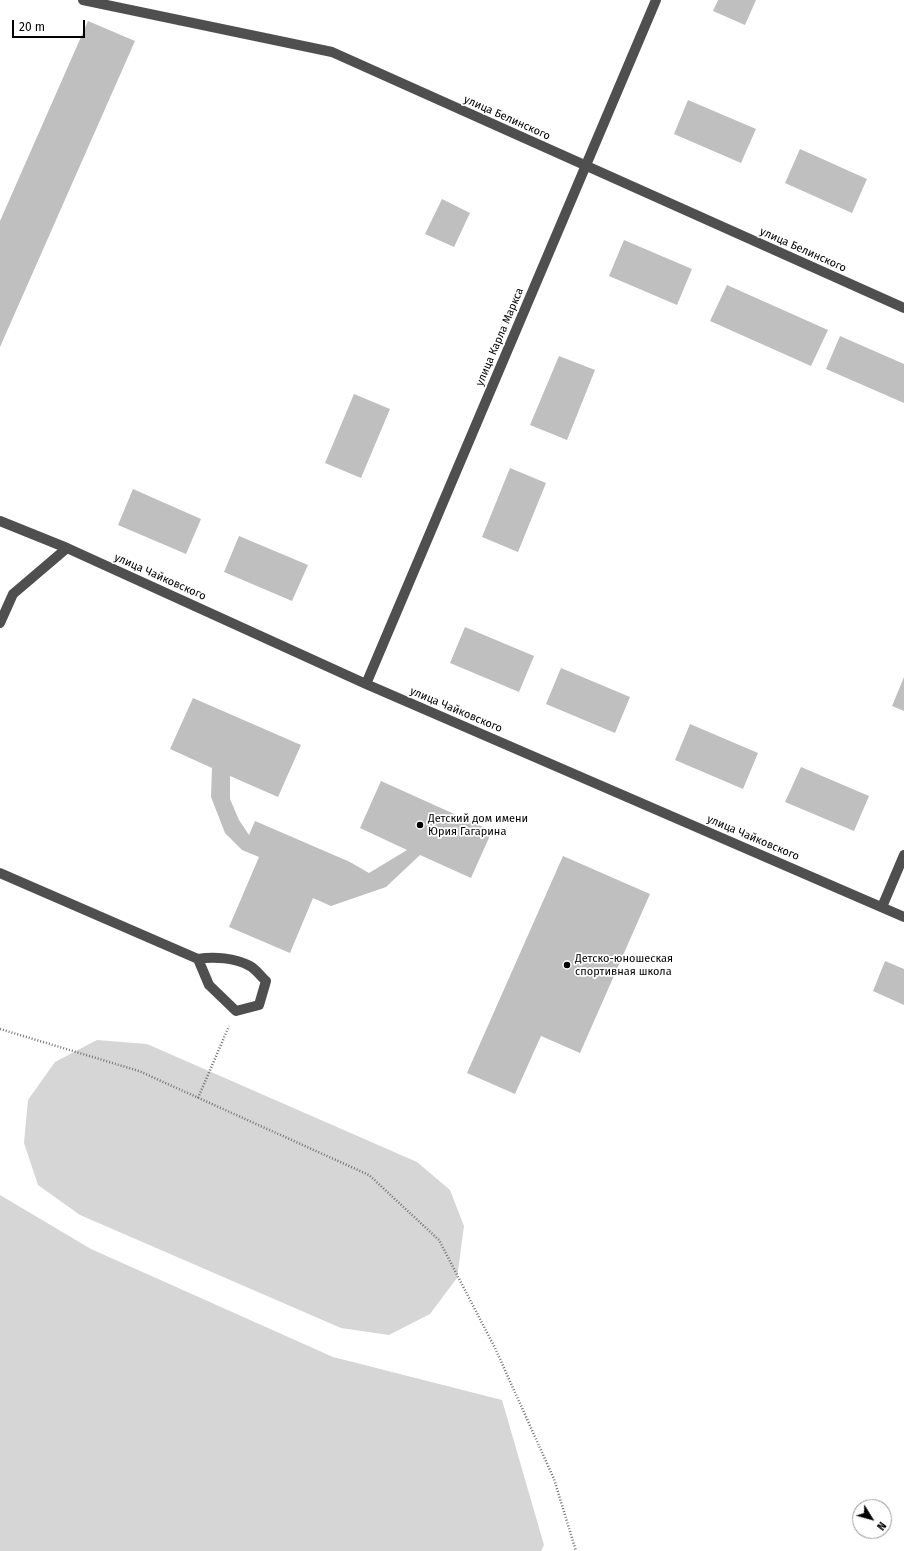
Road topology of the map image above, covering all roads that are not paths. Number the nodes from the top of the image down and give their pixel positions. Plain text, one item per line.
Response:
1 (83, 0) edge
2 (656, 0) edge
3 (586, 166) junction
4 (904, 308) edge
5 (0, 521) edge
6 (67, 548) junction
7 (0, 623) edge
8 (366, 684) junction
9 (904, 855) edge
10 (0, 873) edge
11 (882, 907) junction
12 (904, 917) edge
13 (198, 959) junction

1 - 3 street, улица Белинского
2 - 3 street, улица Карла Маркса
3 - 4 street, улица Белинского
3 - 8 street, улица Карла Маркса
5 - 6 street, улица Чайковского
6 - 7 street
6 - 8 street, улица Чайковского
8 - 11 street, улица Чайковского
9 - 11 street
10 - 13 street
11 - 12 street, улица Чайковского
13 - 13 street

